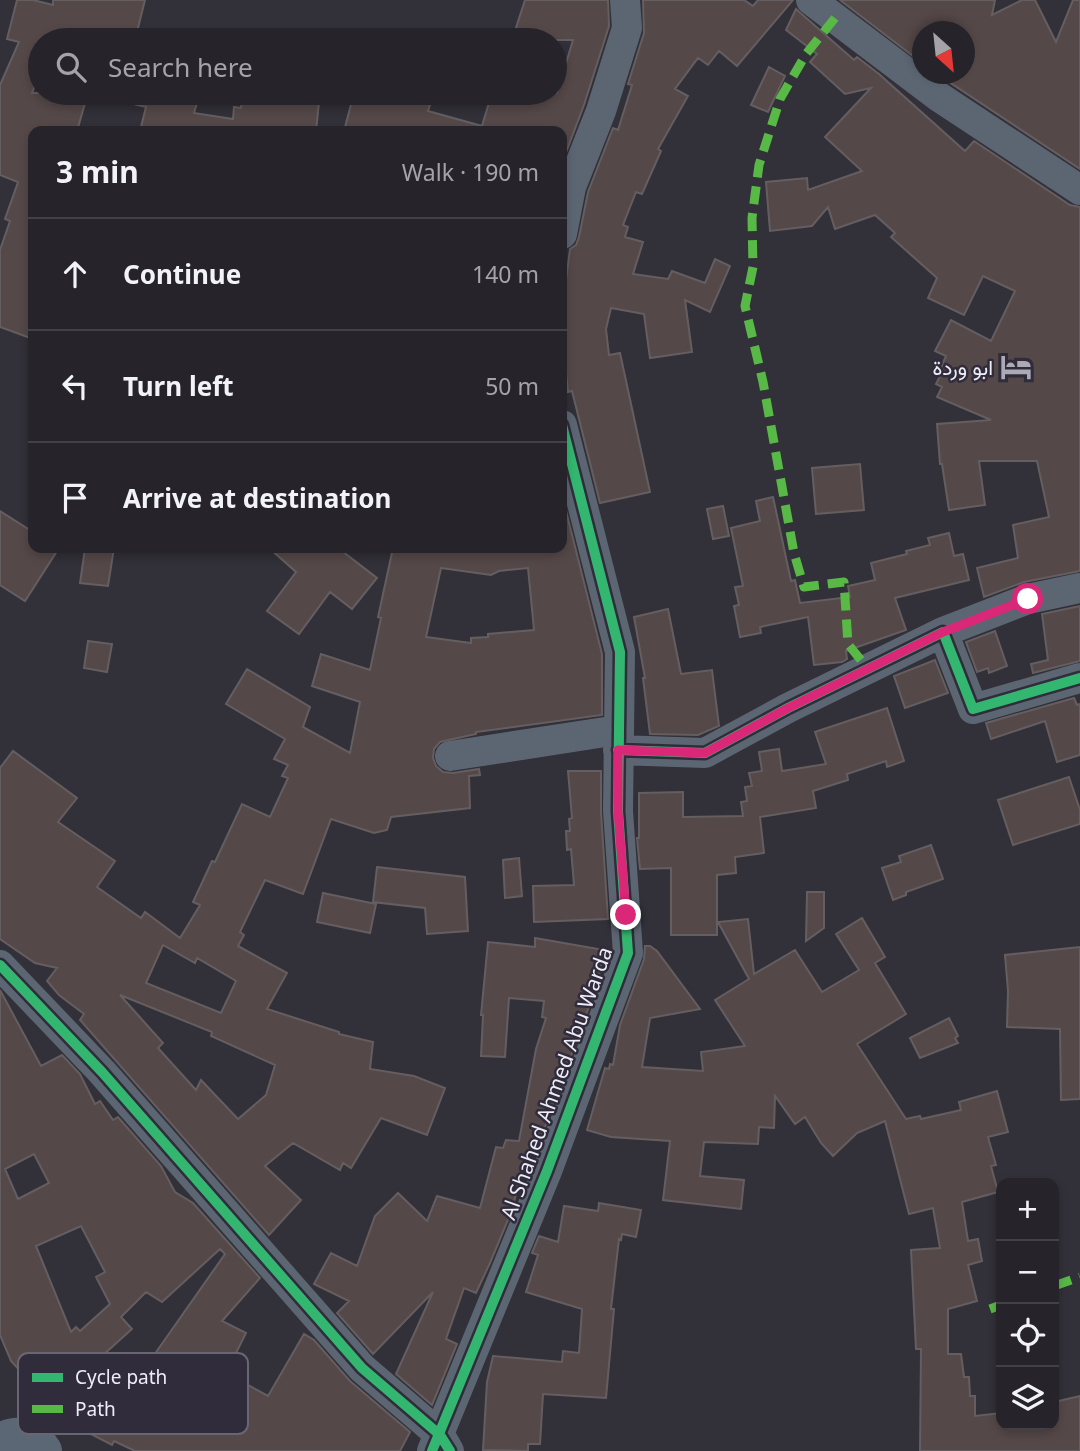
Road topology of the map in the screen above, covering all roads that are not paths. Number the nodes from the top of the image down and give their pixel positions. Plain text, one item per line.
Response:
1 (625, 0) edge
2 (811, 0) edge
3 (1076, 175) edge
4 (567, 208) edge
5 (567, 445) edge
6 (1080, 588) edge
7 (943, 632) junction
8 (1080, 678) edge
9 (618, 740) junction
10 (450, 756) dead end
11 (0, 965) edge
12 (0, 1443) edge
13 (441, 1446) edge
14 (43, 1451) edge

1 - 4 street
2 - 3 street
5 - 9 street, Al Shahed Ahmed Abu Warda
6 - 7 street
7 - 8 street
7 - 9 street
9 - 10 street
9 - 13 street, Al Shahed Ahmed Abu Warda
11 - 13 street
12 - 14 main road

